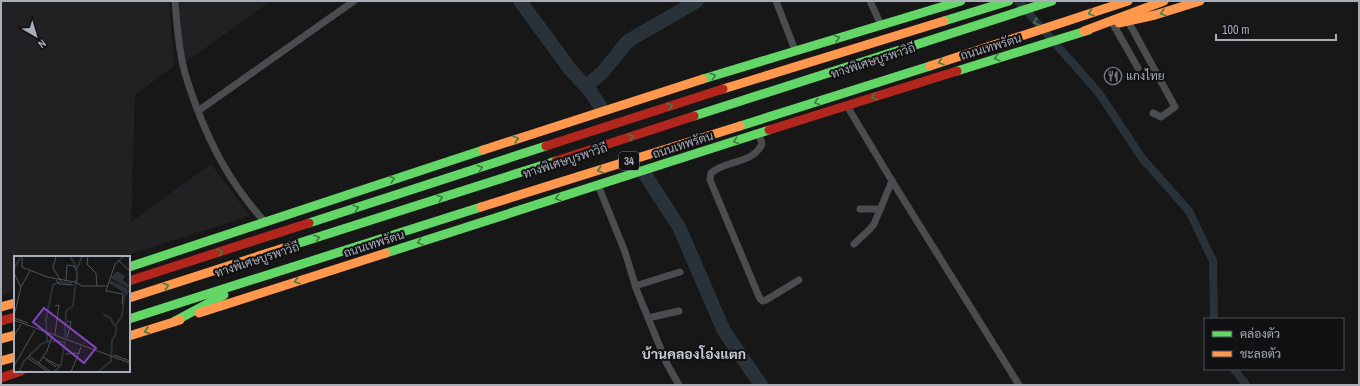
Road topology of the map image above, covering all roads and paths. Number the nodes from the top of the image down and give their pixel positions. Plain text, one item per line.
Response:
1 (175, 1) edge
2 (354, 1) edge
3 (776, 1) edge
4 (870, 1) edge
5 (961, 1) edge
6 (1009, 1) edge
7 (1052, 1) edge
8 (1100, 1) edge
9 (1128, 1) edge
10 (1164, 1) edge
11 (1200, 1) edge
12 (1128, 22) junction
13 (1113, 24) junction
14 (881, 25) junction
15 (1016, 28) dead end
16 (1084, 31) junction
17 (795, 50) junction
18 (1138, 68) dead end
19 (850, 82) dead end
20 (847, 106) junction
21 (198, 111) junction
22 (1153, 113) dead end
23 (759, 134) junction
24 (892, 181) junction
25 (598, 185) junction
26 (860, 209) dead end
27 (880, 209) junction
28 (264, 222) junction
29 (854, 244) dead end
30 (196, 260) junction
31 (130, 266) edge
32 (130, 272) edge
33 (680, 272) dead end
34 (256, 278) junction
35 (798, 280) dead end
36 (130, 281) edge
37 (635, 286) junction
38 (130, 298) edge
39 (14, 303) edge
40 (1, 307) edge
41 (678, 311) dead end
42 (130, 314) edge
43 (14, 317) edge
44 (648, 318) junction
45 (130, 319) edge
46 (1, 321) edge
47 (175, 321) junction
48 (14, 335) edge
49 (130, 336) edge
50 (1, 340) edge
51 (14, 351) edge
52 (1, 355) edge
53 (14, 357) edge
54 (1, 361) edge
55 (18, 372) edge
56 (1, 378) edge
57 (679, 385) edge
58 (1019, 385) edge

1 - 21 street
2 - 21 street
3 - 17 street
4 - 14 street
5 - 14 main road
30 -> 6 main road
38 -> 7 main road, ทางพิเศษบูรพาวิถี
8 -> 15 main road
9 -> 34 main road, ถนนเทพรัตน / 34
10 - 16 main road
11 -> 12 main road, ถนนเทพรัตน / 34
12 - 13 main road, ถนนเทพรัตน / 34
12 - 22 street
13 - 16 main road, ถนนเทพรัตน / 34
13 - 18 street
17 -> 14 main road
16 -> 20 main road, ถนนเทพรัตน / 34
28 -> 17 main road
19 - 42 main road, ทางพิเศษบูรพาวิถี
20 - 23 main road, ถนนเทพรัตน / 34
20 - 24 street
21 - 28 street
23 -> 25 main road, ถนนเทพรัตน / 34
23 - 35 street
24 - 27 street
24 - 58 street
25 - 37 street
25 -> 47 main road, ถนนเทพรัตน / 34
26 - 27 street
27 - 29 street
28 - 31 main road
30 - 32 main road
30 - 36 main road
33 - 37 street
34 - 45 main road, ถนนเทพรัตน / 34
34 - 47 main road
37 - 44 street
39 - 40 main road
41 - 44 street
43 - 46 main road
44 - 57 street
47 -> 49 main road, ถนนเทพรัตน / 34
48 - 50 main road
51 - 52 main road
53 - 54 main road
55 - 56 main road

